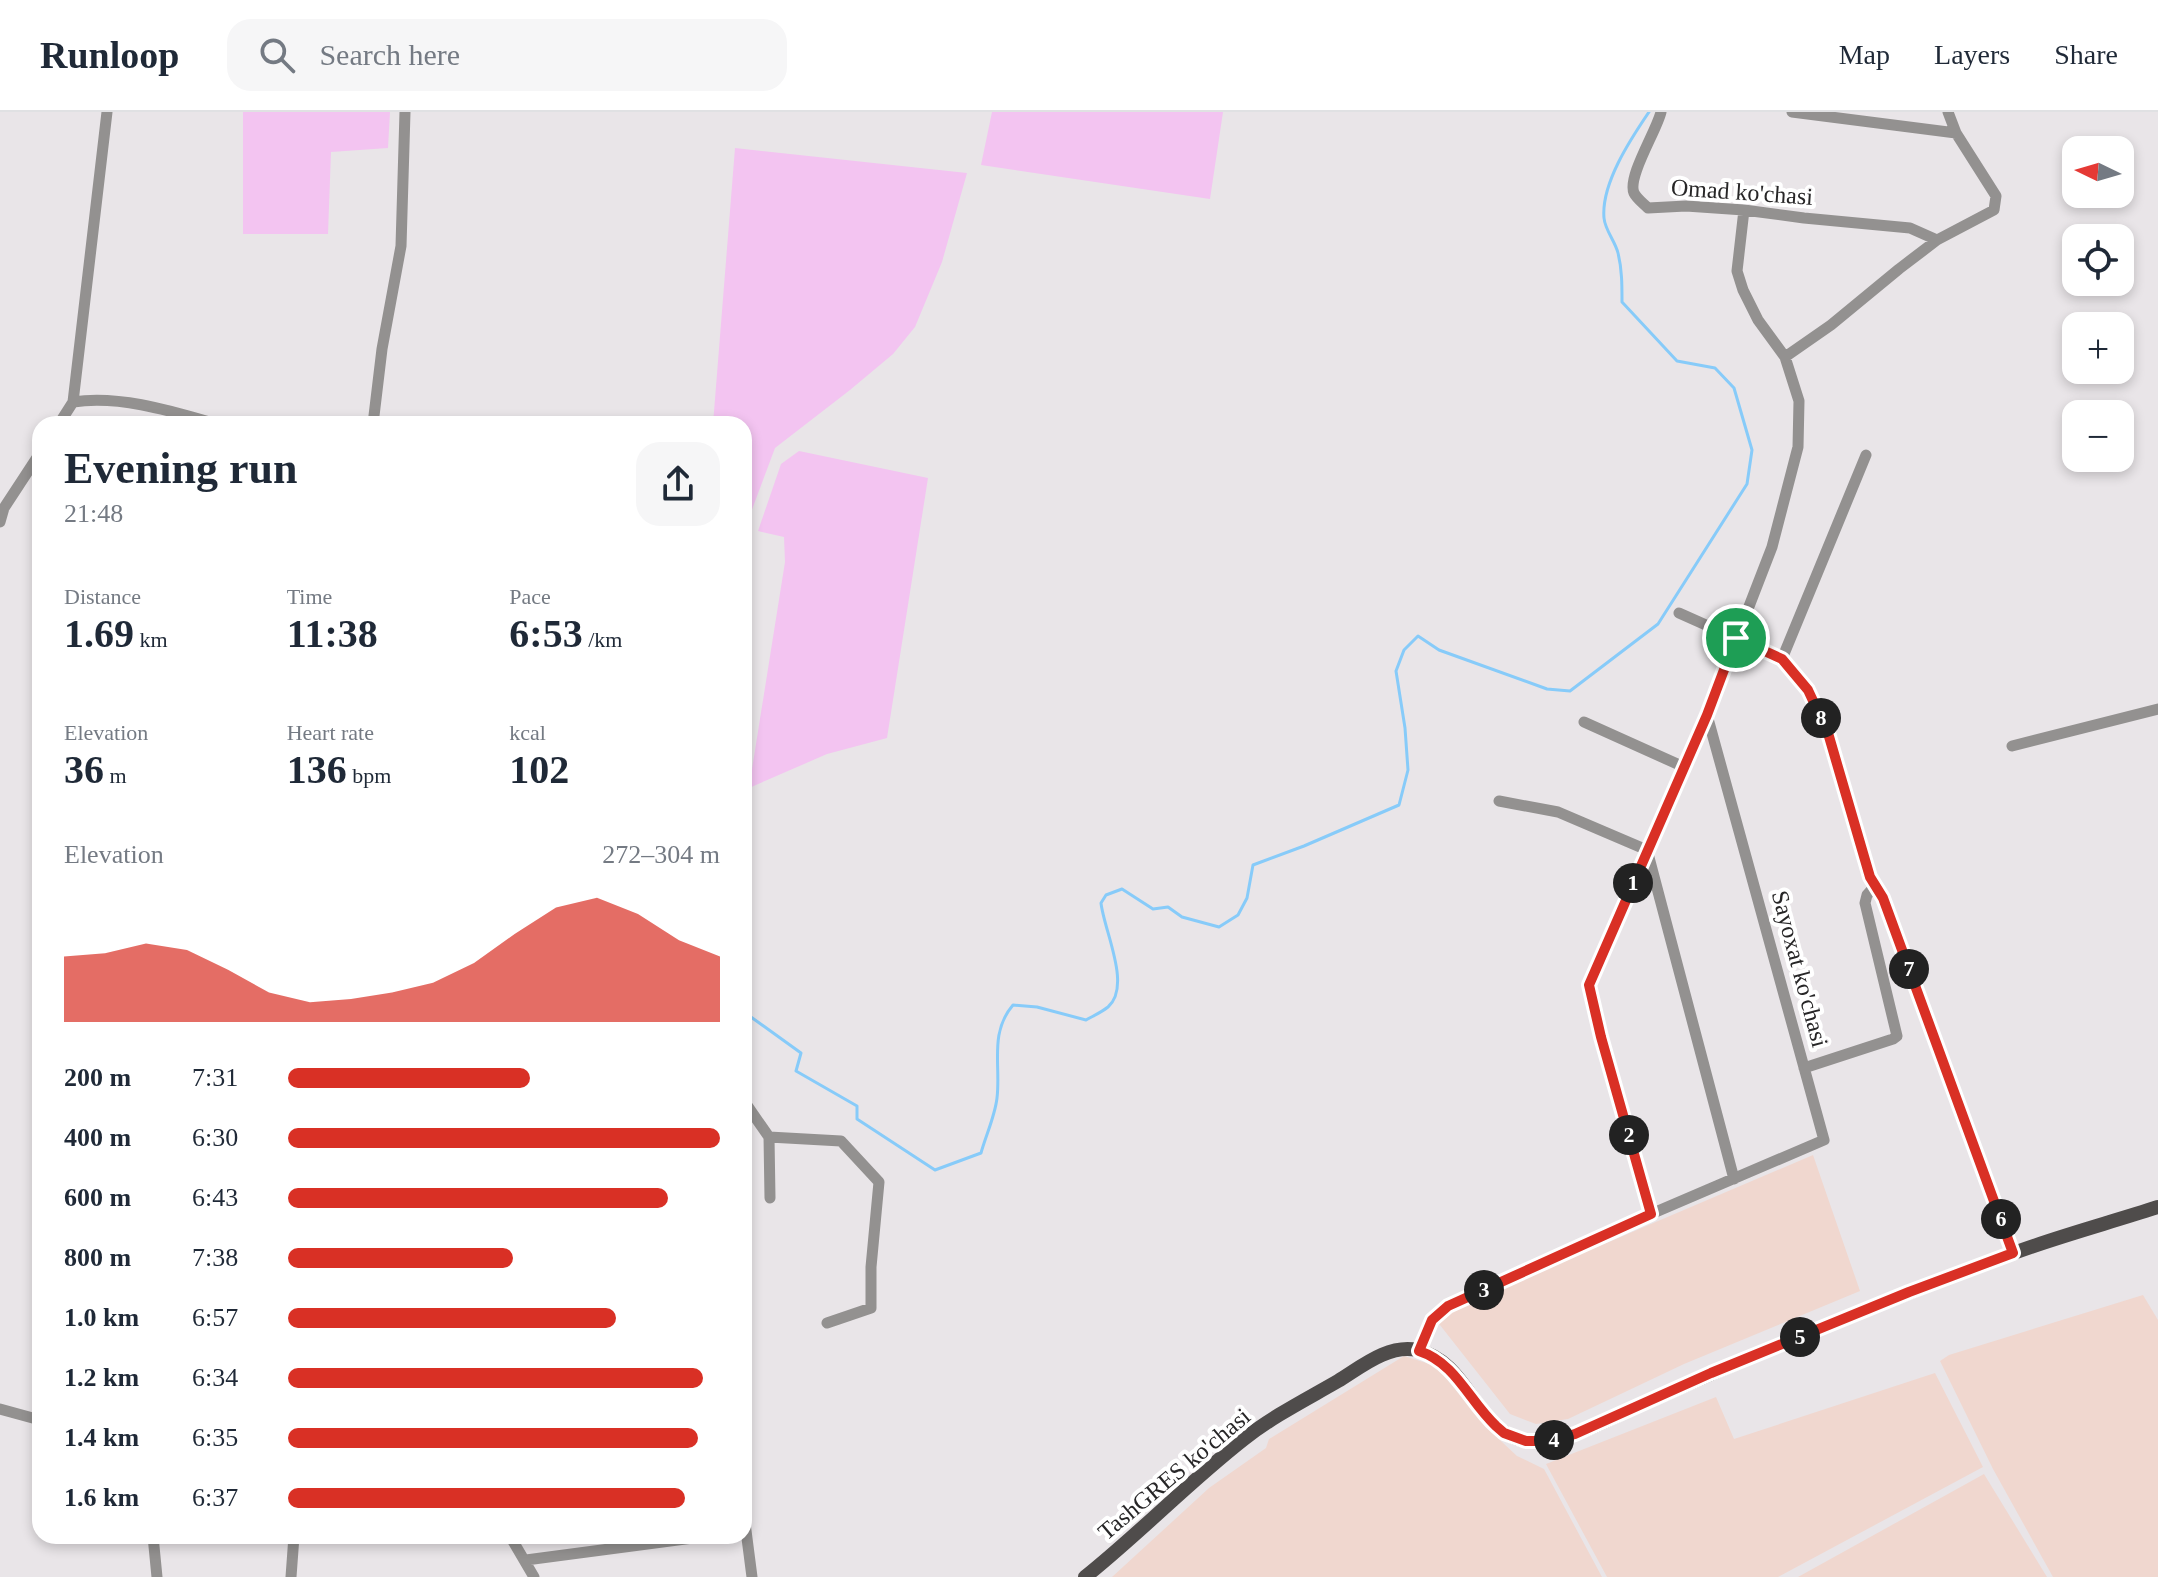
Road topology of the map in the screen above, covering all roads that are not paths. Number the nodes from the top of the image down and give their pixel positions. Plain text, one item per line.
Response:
1 (107, 112) edge
2 (405, 112) edge
3 (1661, 112) edge
4 (1792, 112) edge
5 (1948, 112) edge
6 (1956, 133) junction
7 (1744, 210) junction
8 (1937, 240) junction
9 (1785, 357) junction
10 (73, 402) junction
11 (64, 416) edge
12 (188, 416) edge
13 (374, 416) edge
14 (1866, 455) dead end
15 (32, 465) edge
16 (0, 522) edge
17 (1679, 613) dead end
18 (1736, 638) junction
19 (1782, 659) junction
20 (2158, 709) edge
21 (1707, 715) junction
22 (1584, 722) dead end
23 (2012, 746) dead end
24 (1684, 767) junction
25 (1499, 801) dead end
26 (1647, 850) junction
27 (1875, 886) junction
28 (1804, 1068) junction
29 (752, 1113) edge
30 (769, 1137) junction
31 (1734, 1179) junction
32 (770, 1198) dead end
33 (2158, 1207) edge
34 (1651, 1214) junction
35 (2013, 1253) junction
36 (827, 1323) dead end
37 (1419, 1351) junction
38 (0, 1409) edge
39 (32, 1418) edge
40 (154, 1544) edge
41 (293, 1544) edge
42 (515, 1544) edge
43 (647, 1544) edge
44 (747, 1544) edge
45 (526, 1560) junction
46 (157, 1577) edge
47 (291, 1577) edge
48 (534, 1577) edge
49 (752, 1577) edge
50 (1085, 1577) edge

1 - 10 street
2 - 13 street
3 - 7 street, Omad ko'chasi
4 - 6 street
5 - 6 street
6 - 8 street
7 - 8 street, Omad ko'chasi
7 - 9 street
8 - 9 street
9 - 18 street
10 - 11 street
10 - 12 street
14 - 19 street
15 - 16 street
17 - 18 street
18 - 19 street
18 - 21 street
19 - 27 street
20 - 23 street
21 - 24 street
21 - 28 street, Sayoxat ko'chasi
22 - 24 street
24 - 26 street
25 - 26 street
26 - 31 street
26 - 34 street
27 - 28 street
27 - 35 street
28 - 31 street, Sayoxat ko'chasi
29 - 30 street
30 - 32 street
30 - 36 street
31 - 34 street, Sayoxat ko'chasi
33 - 35 main road
34 - 37 street, Sayoxat ko'chasi
35 - 37 main road
37 - 50 main road, TashGRES ko'chasi
38 - 39 street
40 - 46 street
41 - 47 street
42 - 45 street
43 - 45 street
44 - 49 street
45 - 48 street

